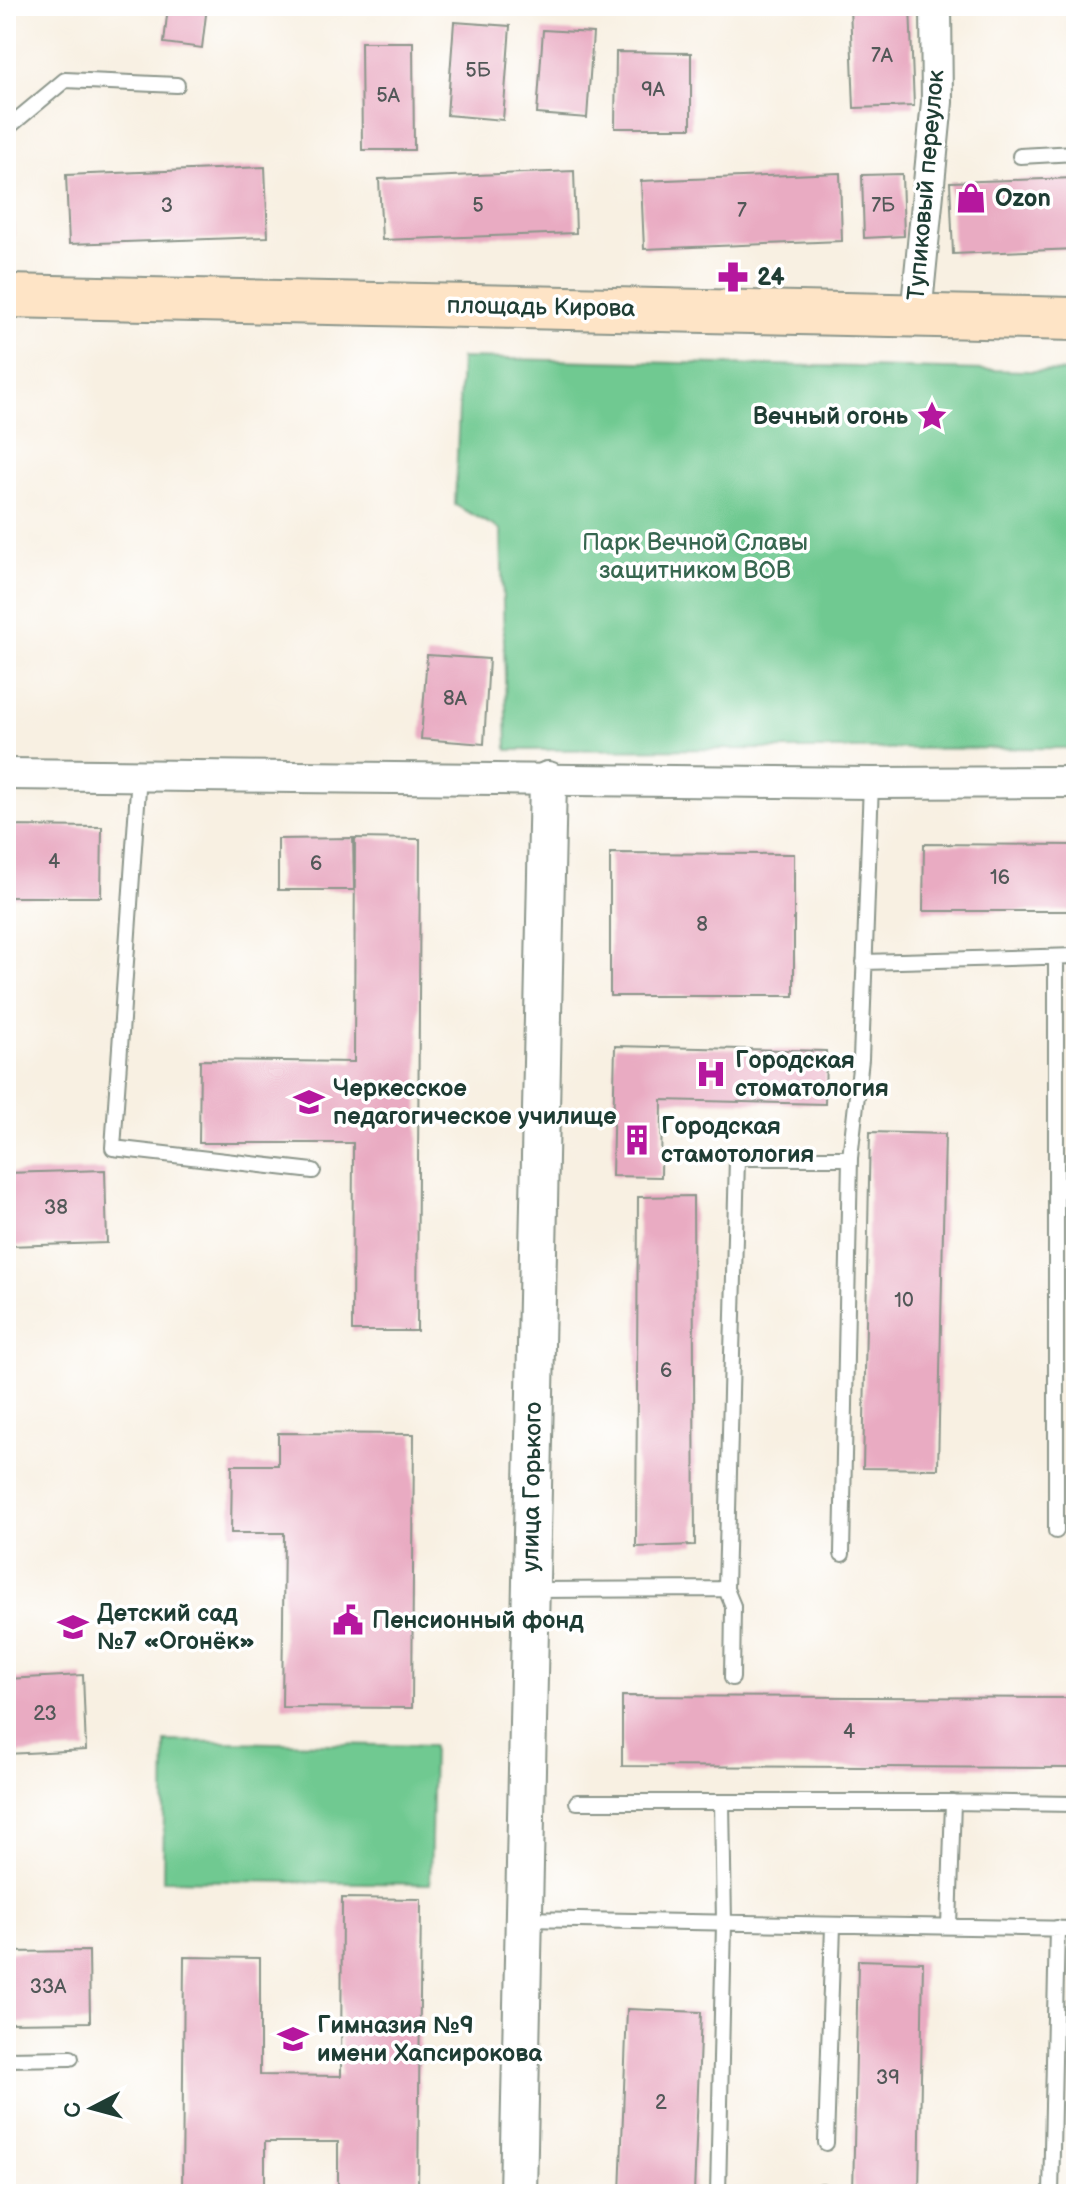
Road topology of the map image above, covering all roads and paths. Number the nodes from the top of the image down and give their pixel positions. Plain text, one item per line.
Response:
1 (936, 6) edge
2 (177, 85) dead end
3 (6, 129) edge
4 (1076, 153) edge
5 (1020, 156) dead end
6 (6, 296) edge
7 (916, 315) junction
8 (1076, 319) edge
9 (6, 774) edge
10 (139, 775) junction
11 (548, 780) junction
12 (1076, 782) edge
13 (871, 783) junction
14 (1076, 956) edge
15 (1056, 957) junction
16 (864, 962) junction
17 (850, 1158) junction
18 (313, 1171) dead end
19 (1056, 1531) dead end
20 (842, 1554) dead end
21 (726, 1589) junction
22 (530, 1590) junction
23 (732, 1678) dead end
24 (577, 1802) dead end
25 (722, 1802) junction
26 (953, 1802) junction
27 (1076, 1804) edge
28 (523, 1919) junction
29 (724, 1923) junction
30 (833, 1925) junction
31 (949, 1926) junction
32 (1057, 1928) junction
33 (1076, 1929) edge
34 (71, 2058) dead end
35 (6, 2059) edge
36 (826, 2143) dead end
37 (518, 2194) edge
38 (718, 2194) edge
39 (1051, 2194) edge

1 - 7 street, Тупиковый переулок
2 - 3 lane
4 - 5 lane
6 - 7 main road, площадь Кирова
7 - 8 main road, площадь Кирова
9 - 10 street
10 - 11 street
10 - 18 lane
11 - 13 street
11 - 22 street, улица Горького
12 - 13 street
13 - 16 lane
14 - 15 lane
15 - 16 lane
15 - 19 lane
16 - 17 lane
17 - 20 lane
17 - 21 lane
21 - 22 lane
21 - 23 lane
22 - 28 street, улица Горького
24 - 25 lane
25 - 26 lane
25 - 29 lane
26 - 27 lane
26 - 31 lane
28 - 29 lane
28 - 37 street, улица Горького
29 - 30 lane
29 - 38 lane
30 - 31 lane
30 - 36 lane
31 - 32 lane
32 - 33 lane
32 - 39 lane
34 - 35 lane

